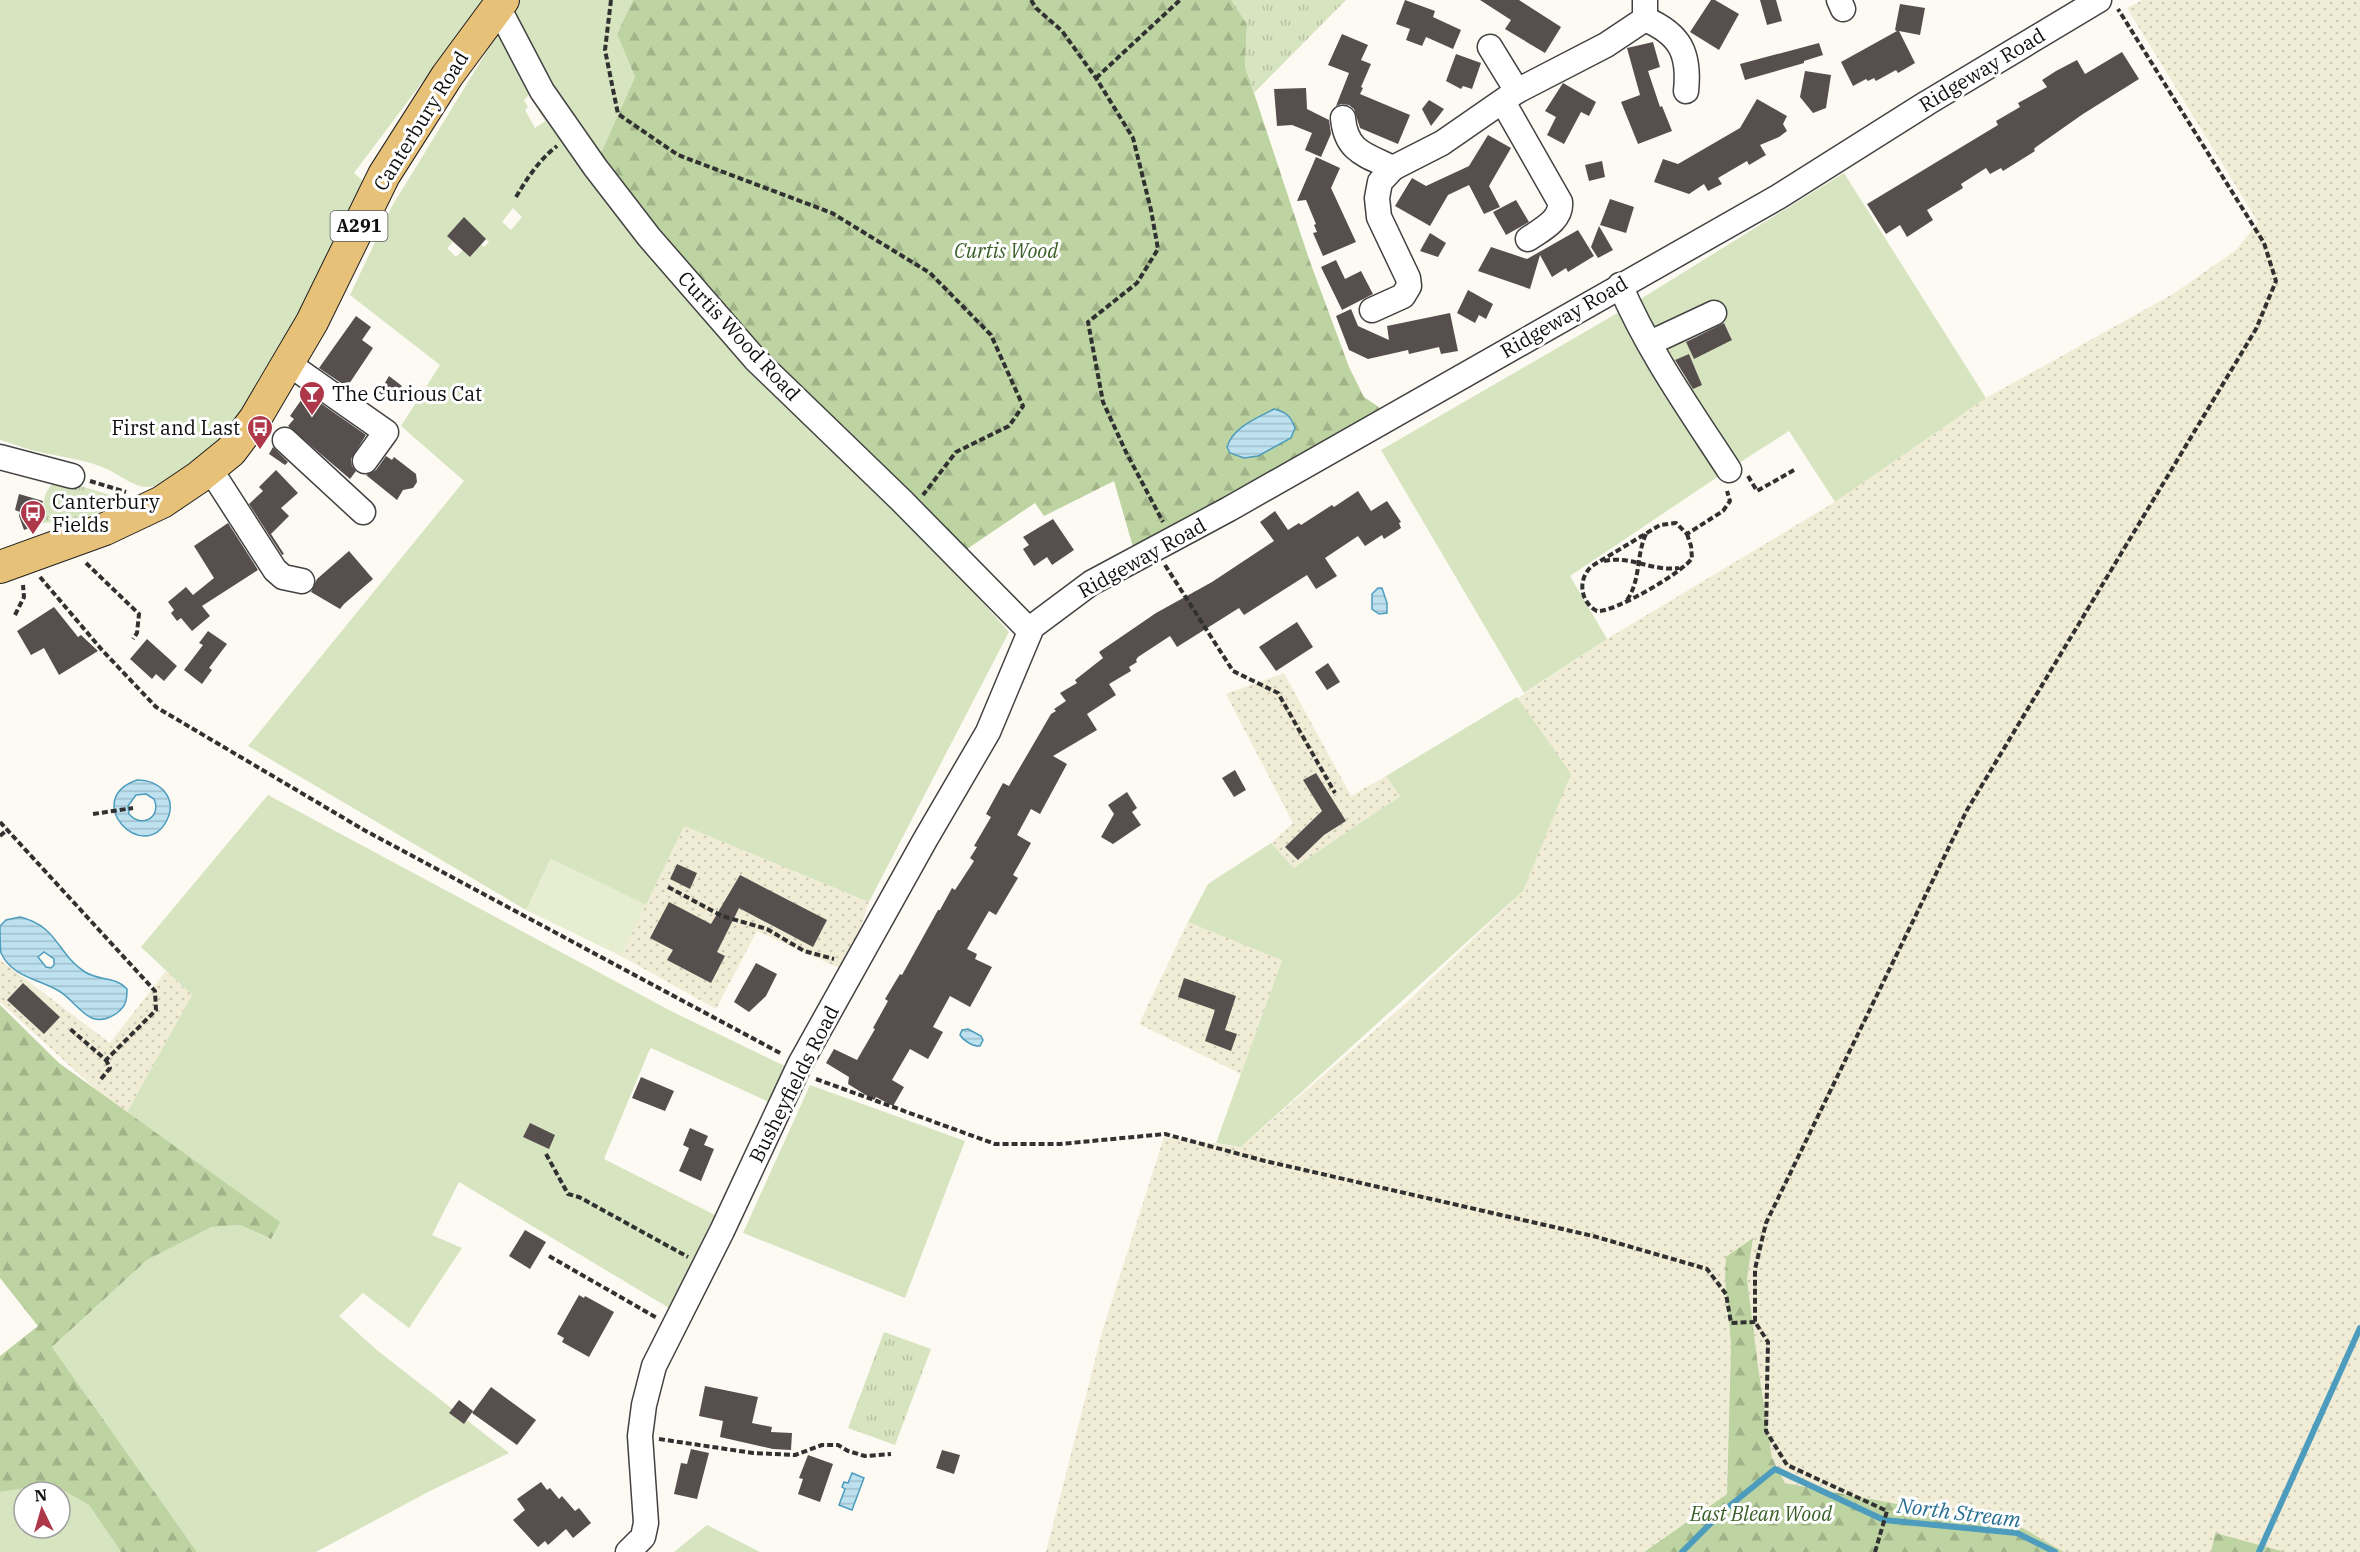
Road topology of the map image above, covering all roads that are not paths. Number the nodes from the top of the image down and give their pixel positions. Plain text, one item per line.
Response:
1 (2107, 1) edge
2 (501, 3) edge
3 (1645, 10) edge
4 (1490, 47) dead end
5 (1686, 91) dead end
6 (1510, 97) junction
7 (1343, 118) dead end
8 (1393, 168) junction
9 (1528, 239) dead end
10 (1620, 285) junction
11 (1372, 310) dead end
12 (1714, 313) dead end
13 (1650, 343) junction
14 (289, 364) junction
15 (255, 419) junction
16 (0, 457) edge
17 (365, 461) dead end
18 (210, 469) junction
19 (1729, 470) road end
20 (72, 476) road end
21 (363, 513) dead end
22 (10, 560) edge
23 (302, 581) dead end
24 (1029, 629) junction
25 (628, 1552) edge

1 - 10 street, Ridgeway Road
2 - 14 main road, Canterbury Road / A291
2 - 24 street, Curtis Wood Road
3 - 5 street
3 - 6 street
4 - 6 street
6 - 8 street
6 - 9 street
7 - 8 street
8 - 11 street
10 - 13 street
10 - 24 street, Ridgeway Road
12 - 13 street
13 - 19 street
14 - 15 main road, Canterbury Road / A291
14 - 17 street
15 - 18 main road, Canterbury Road / A291
15 - 21 street
16 - 20 street
18 - 22 main road, Canterbury Road / A291
18 - 23 street
24 - 25 street, Busheyfields Road

